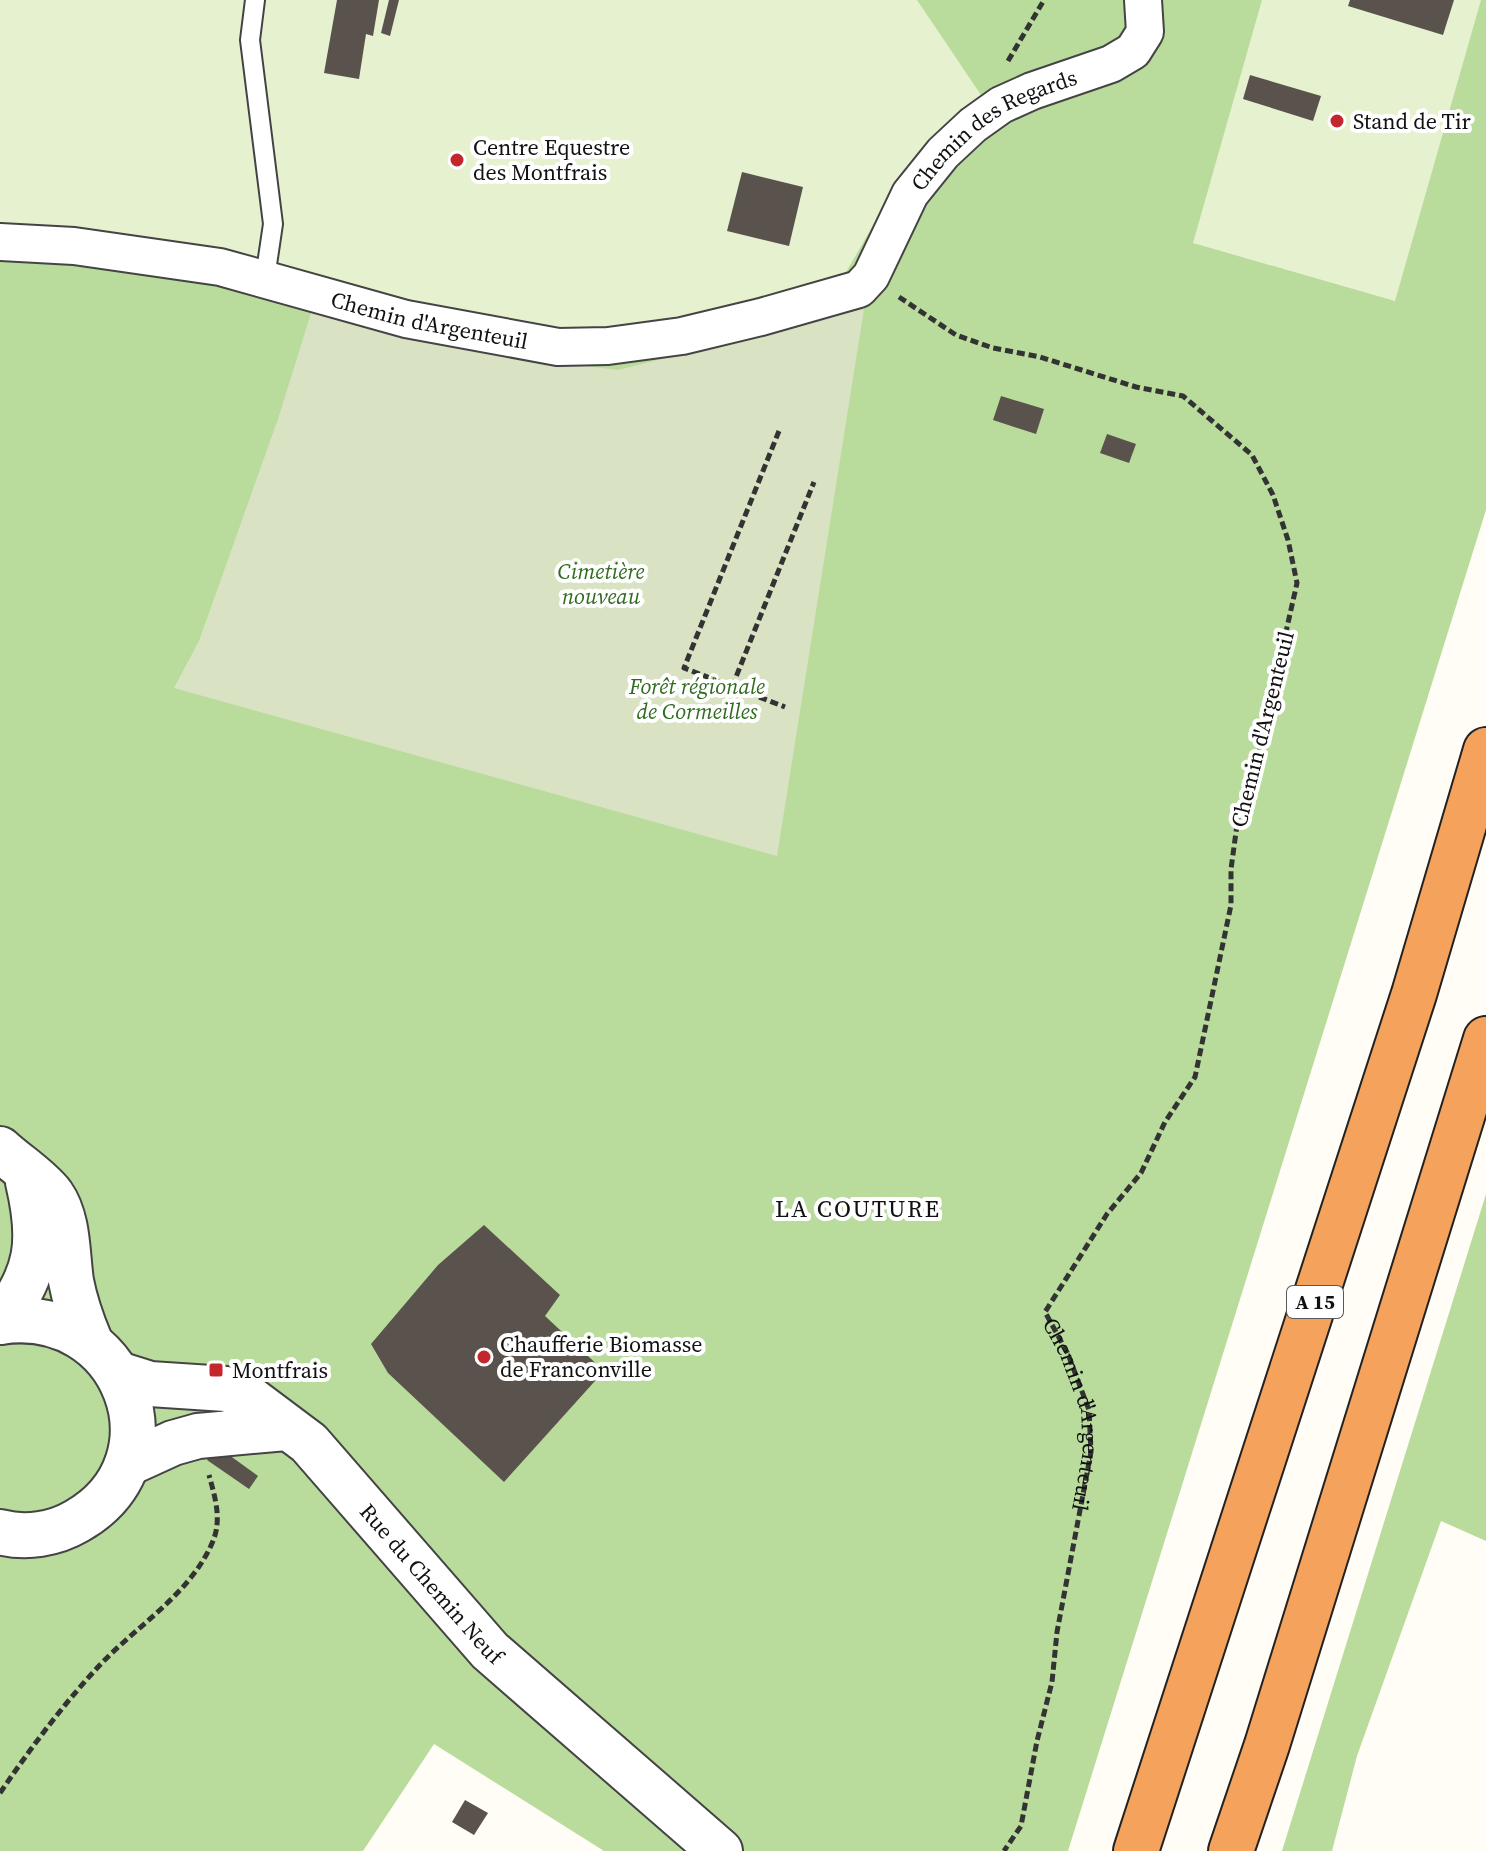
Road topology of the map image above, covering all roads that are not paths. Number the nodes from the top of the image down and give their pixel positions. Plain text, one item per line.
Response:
1 (255, 0) edge
2 (1143, 0) edge
3 (0, 242) edge
4 (265, 278) junction
5 (865, 283) joint
6 (1486, 750) edge
7 (1486, 1039) edge
8 (13, 1160) edge
9 (0, 1322) edge
10 (90, 1341) junction
11 (118, 1374) junction
12 (286, 1428) junction
13 (127, 1464) junction
14 (1, 1534) edge
15 (720, 1851) edge
16 (1136, 1851) edge
17 (1231, 1851) edge

1 - 4 lane
2 - 5 street, Chemin des Regards
3 - 4 street, Chemin d'Argenteuil
4 - 5 street, Chemin d'Argenteuil
6 - 16 highway, A 15
7 - 17 highway
8 - 9 street
8 - 10 street
9 - 10 street
10 - 11 street
11 - 12 street, Rue du Chemin Neuf
11 - 13 street
12 - 13 street
12 - 15 street, Rue du Chemin Neuf
13 - 14 street

